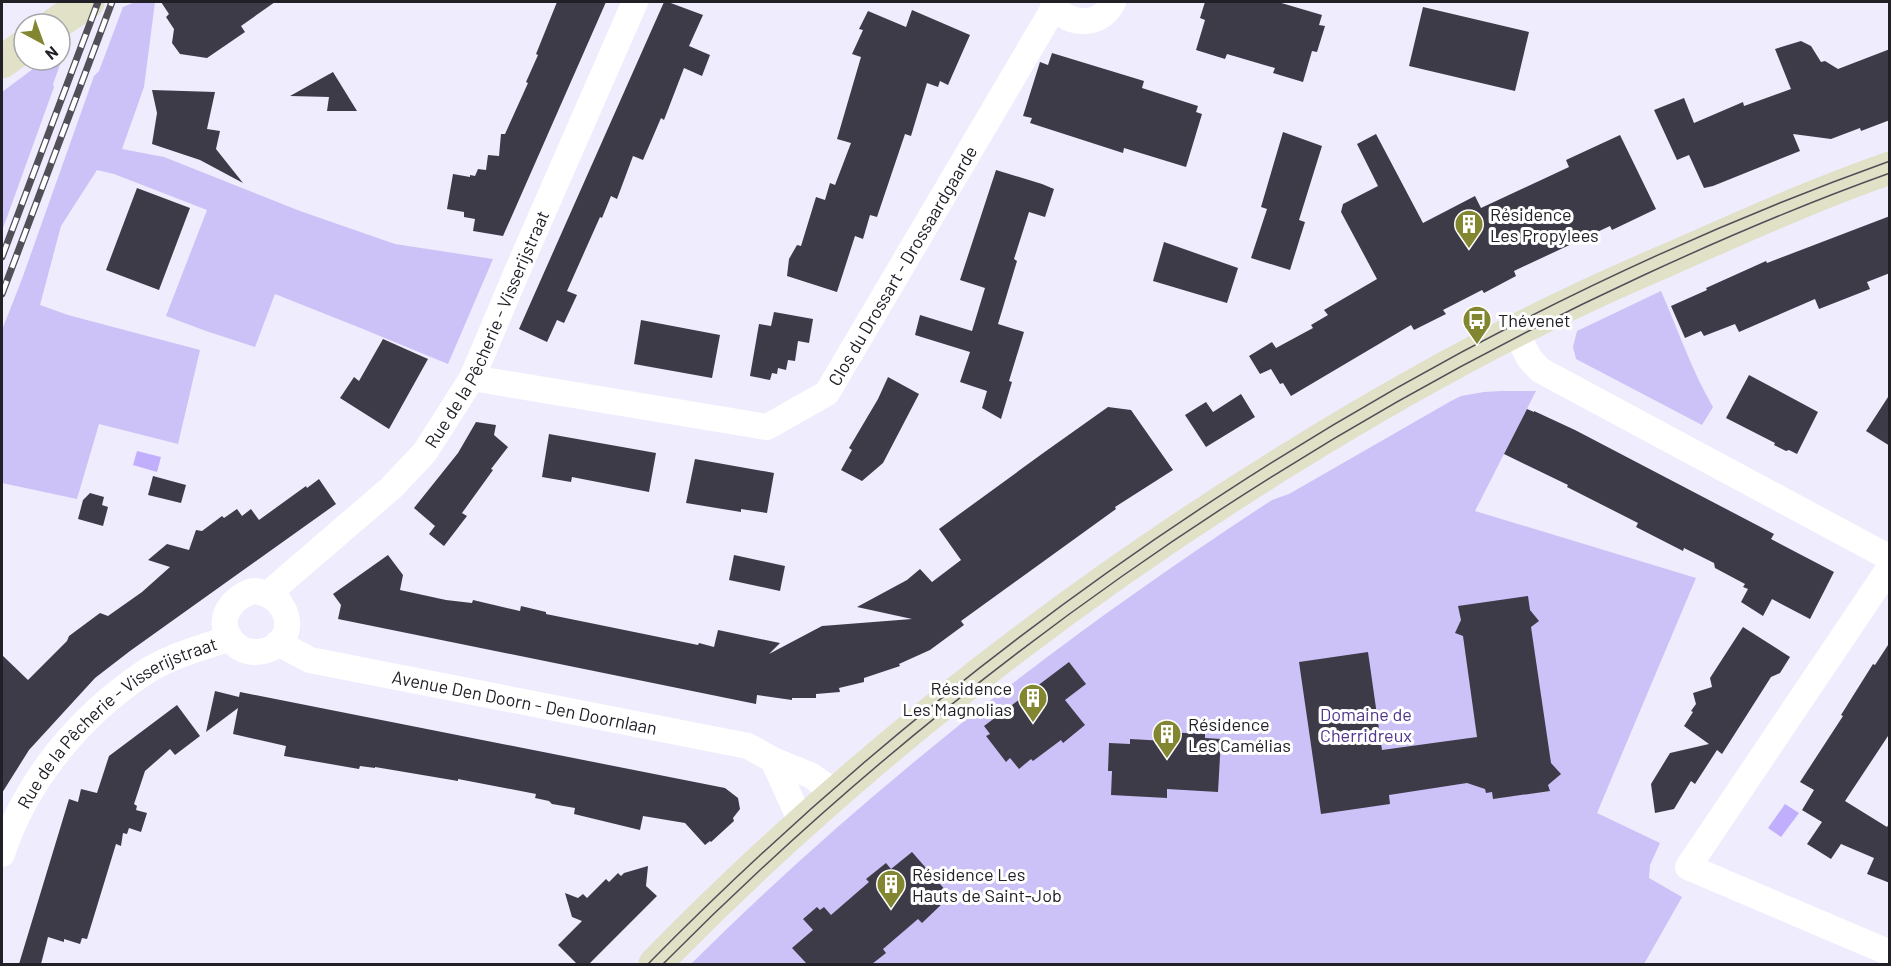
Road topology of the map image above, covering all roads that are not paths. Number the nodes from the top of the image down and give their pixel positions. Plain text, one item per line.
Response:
1 (88, 2) edge
2 (635, 2) edge
3 (1113, 2) edge
4 (1054, 4) edge
5 (72, 13) edge
6 (1890, 168) edge
7 (1516, 332) junction
8 (472, 378) junction
9 (1890, 558) edge
10 (1890, 567) edge
11 (279, 602) junction
12 (230, 638) junction
13 (278, 643) junction
14 (773, 760) junction
15 (836, 794) junction
16 (802, 824) junction
17 (2, 854) edge
18 (1890, 953) edge
19 (656, 964) edge

1 - 5 street
2 - 8 street, Rue de la Pêcherie - Visserijstraat
3 - 4 street, Clos du Drossart - Drossaardgaarde
4 - 8 street, Clos du Drossart - Drossaardgaarde
6 - 7 street
7 - 9 street
7 - 15 street
8 - 11 street, Rue de la Pêcherie - Visserijstraat
10 - 18 street
11 - 12 street, Rue de la Pêcherie - Visserijstraat
11 - 13 street, Rue de la Pêcherie - Visserijstraat
12 - 13 street, Rue de la Pêcherie - Visserijstraat
12 - 17 street, Rue de la Pêcherie - Visserijstraat
13 - 14 street, Avenue Den Doorn - Den Doornlaan
14 - 15 street, Avenue Den Doorn - Den Doornlaan
14 - 16 street
15 - 16 street
16 - 19 street

